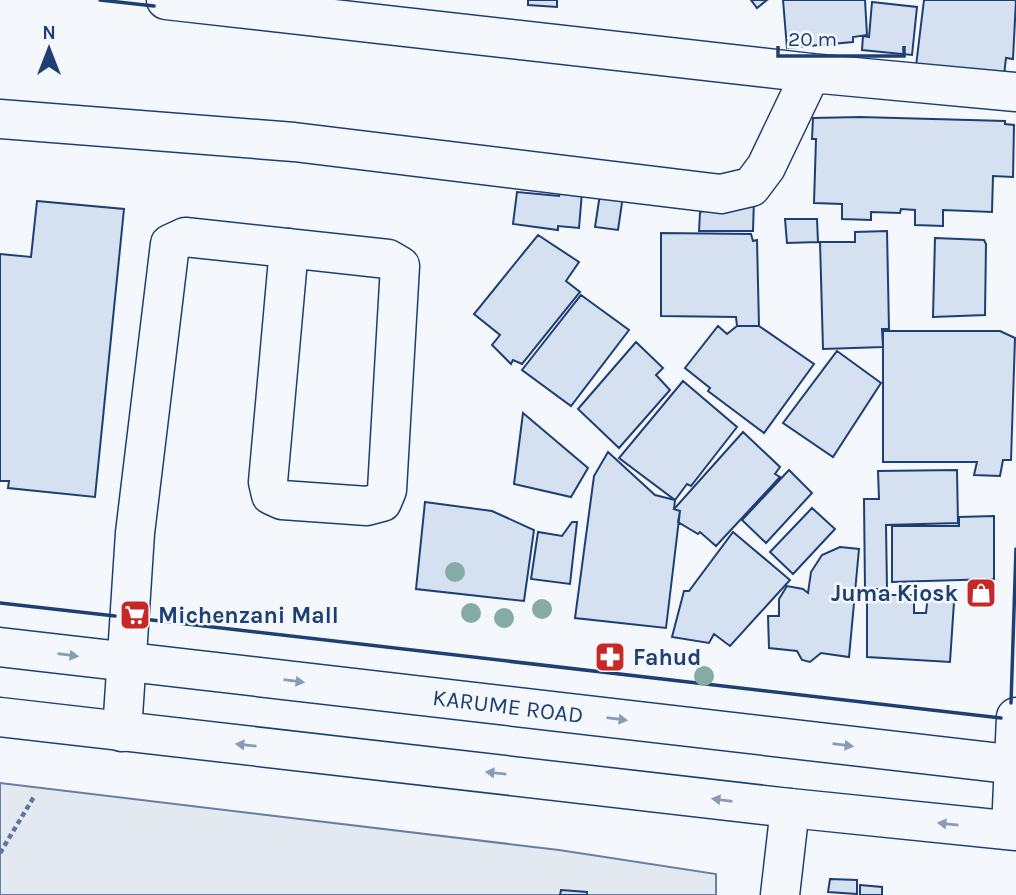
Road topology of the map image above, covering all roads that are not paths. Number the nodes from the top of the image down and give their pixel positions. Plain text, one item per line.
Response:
1 (166, 0) edge
2 (811, 73) junction
3 (1016, 92) edge
4 (0, 119) edge
5 (289, 248) junction
6 (0, 648) edge
7 (127, 662) junction
8 (0, 717) edge
9 (1016, 717) edge
10 (122, 732) junction
11 (1015, 765) edge
12 (790, 808) junction
13 (1014, 831) edge
14 (780, 895) edge

1 - 2 main road
2 - 3 main road
2 - 4 main road
5 - 5 main road
5 - 7 main road
6 -> 7 main road, KARUME ROAD
7 - 10 main road
7 -> 11 main road, KARUME ROAD
8 - 10 main road
9 - 11 main road
12 -> 10 main road
11 - 13 main road
13 -> 12 main road
12 - 14 main road

